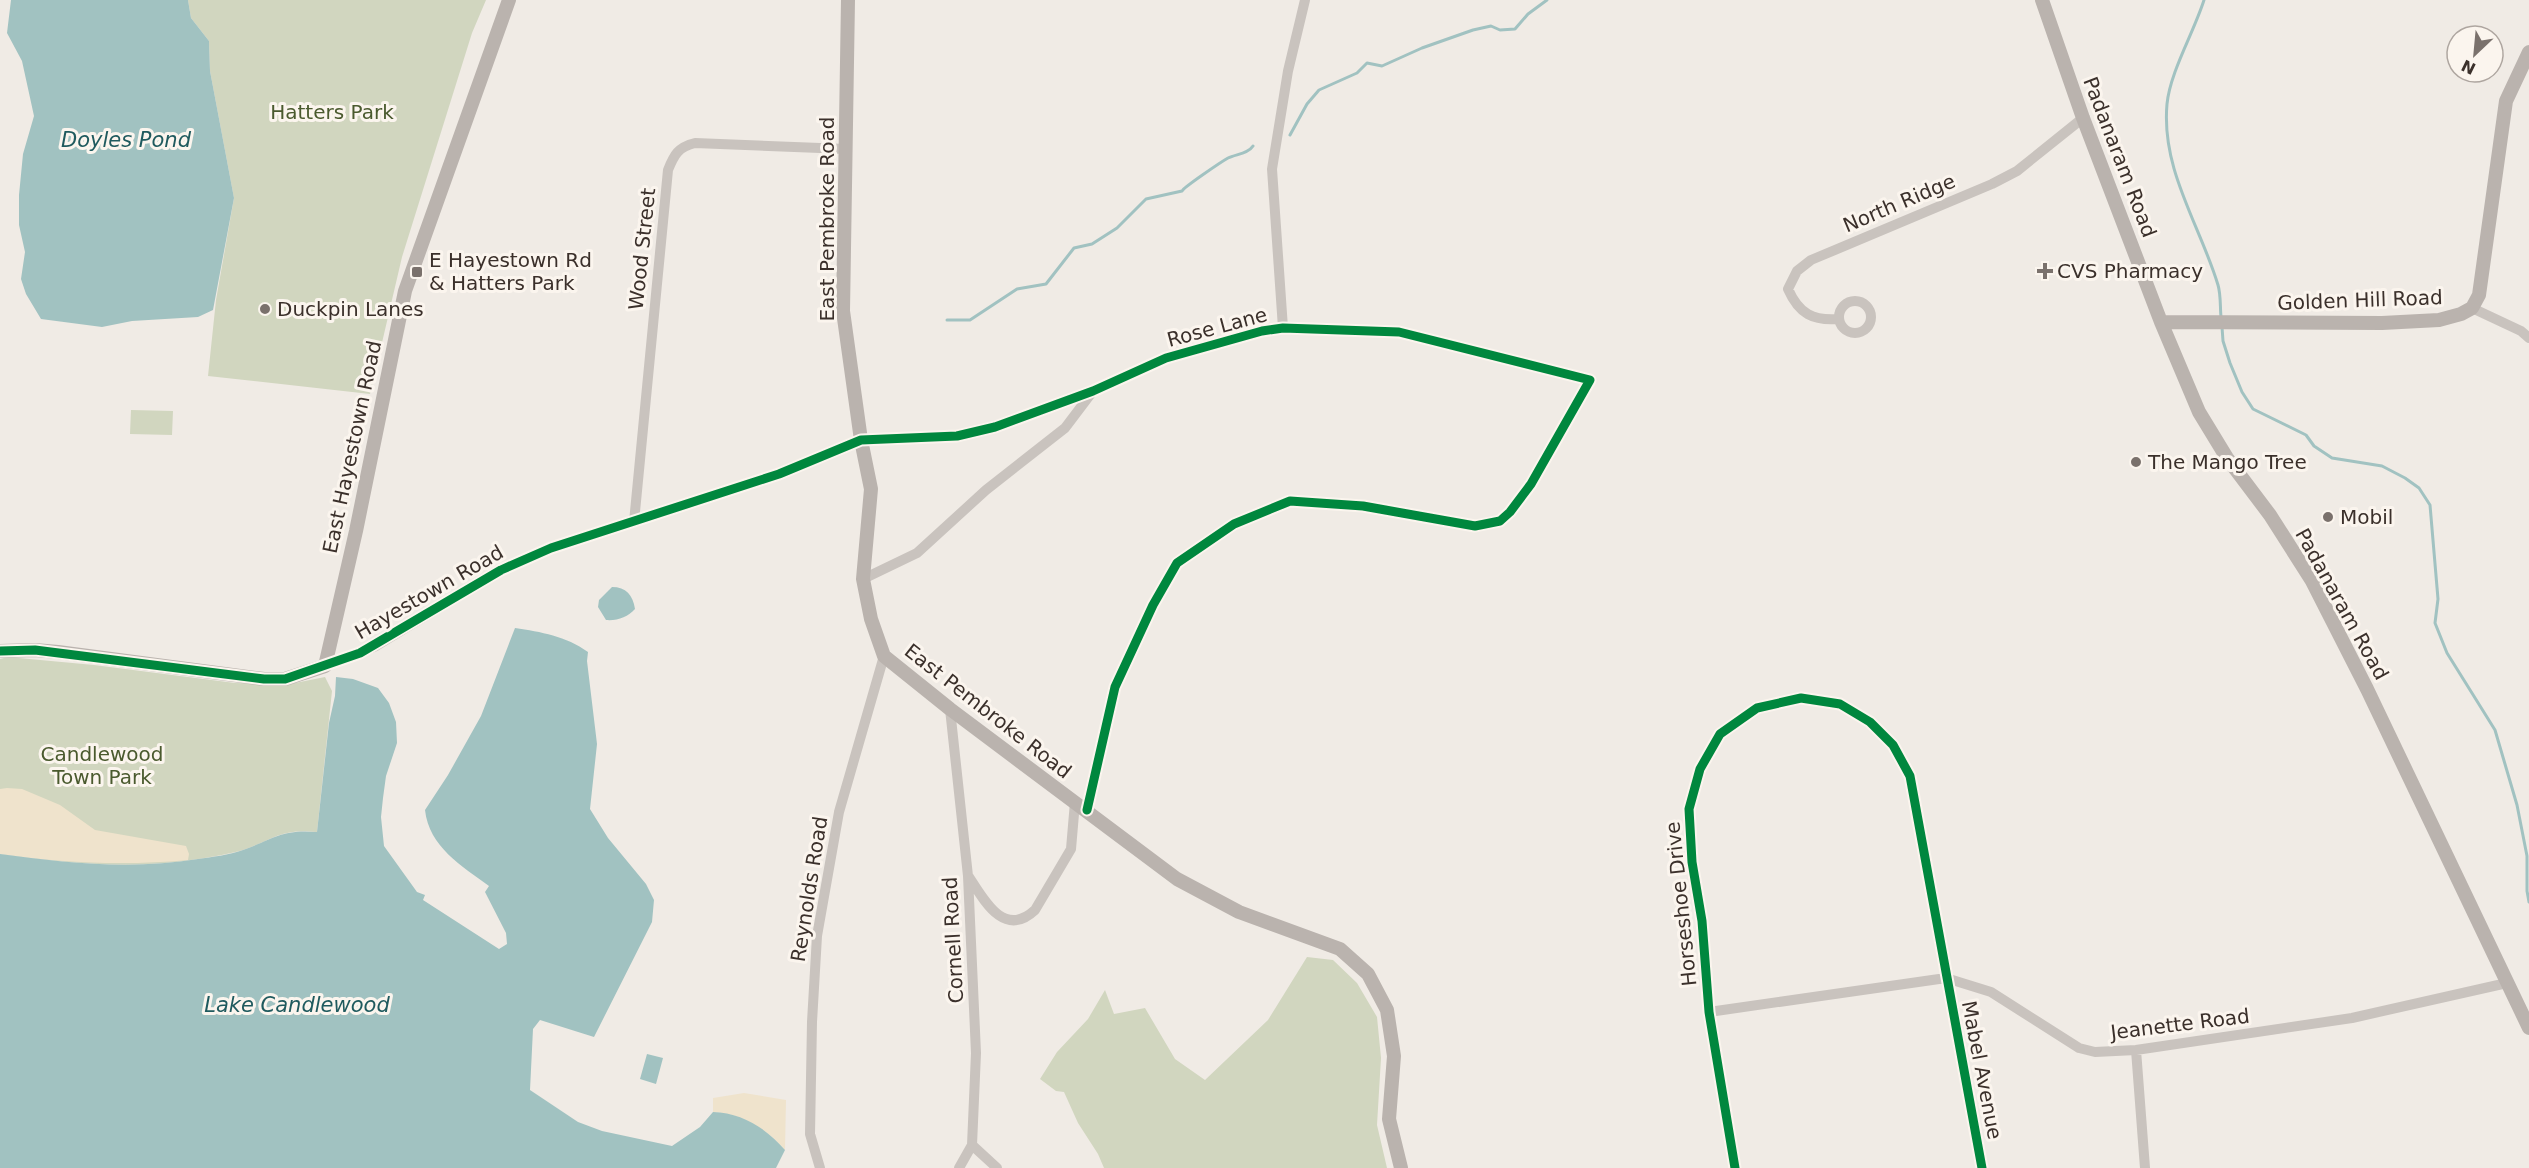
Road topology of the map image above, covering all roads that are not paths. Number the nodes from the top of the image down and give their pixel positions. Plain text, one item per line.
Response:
1 (509, 0) edge
2 (848, 0) edge
3 (1305, 0) edge
4 (2042, 0) edge
5 (2529, 52) edge
6 (2084, 118) junction
7 (846, 149) junction
8 (2472, 308) junction
9 (1839, 319) dead end
10 (2161, 322) junction
11 (1283, 328) junction
12 (2529, 338) edge
13 (1093, 391) junction
14 (861, 440) junction
15 (634, 522) junction
16 (863, 579) junction
17 (0, 651) edge
18 (884, 656) junction
19 (324, 666) junction
20 (950, 709) junction
21 (1081, 806) junction
22 (968, 876) junction
23 (1946, 978) junction
24 (2507, 982) junction
25 (1709, 1012) junction
26 (2529, 1028) edge
27 (2136, 1050) junction
28 (972, 1145) junction
29 (820, 1168) edge
30 (959, 1168) edge
31 (997, 1168) edge
32 (1401, 1168) edge
33 (1735, 1168) edge
34 (1982, 1168) edge
35 (2145, 1168) edge

1 - 19 street, East Hayestown Road
2 - 7 street, East Pembroke Road
3 - 11 street
4 - 6 street, Padanaram Road
5 - 8 street, Golden Hill Road
6 - 9 street, North Ridge
6 - 10 street, Padanaram Road
7 - 14 street, East Pembroke Road
7 - 15 street, Wood Street
8 - 10 street, Golden Hill Road
8 - 12 street
10 - 24 street, Padanaram Road
11 - 13 street, Rose Lane
11 - 21 street, Rose Lane
13 - 14 street, Rose Lane
13 - 16 street, Rose Lane
14 - 15 street, Hayestown Road
14 - 16 street, East Pembroke Road
15 - 19 street, Hayestown Road
16 - 18 street, East Pembroke Road
17 - 19 street, Hayestown Road
18 - 20 street, East Pembroke Road
18 - 29 street, Reynolds Road
20 - 21 street, East Pembroke Road
20 - 22 street, Cornell Road
21 - 22 street
21 - 32 street, East Pembroke Road
22 - 28 street, Cornell Road
23 - 25 street, Jeanette Road
23 - 25 street, Horseshoe Drive
23 - 27 street, Jeanette Road
23 - 34 street, Mabel Avenue
24 - 26 street, Padanaram Road
24 - 27 street, Jeanette Road
25 - 33 street
27 - 35 street
28 - 30 street, Cornell Road
28 - 31 street

